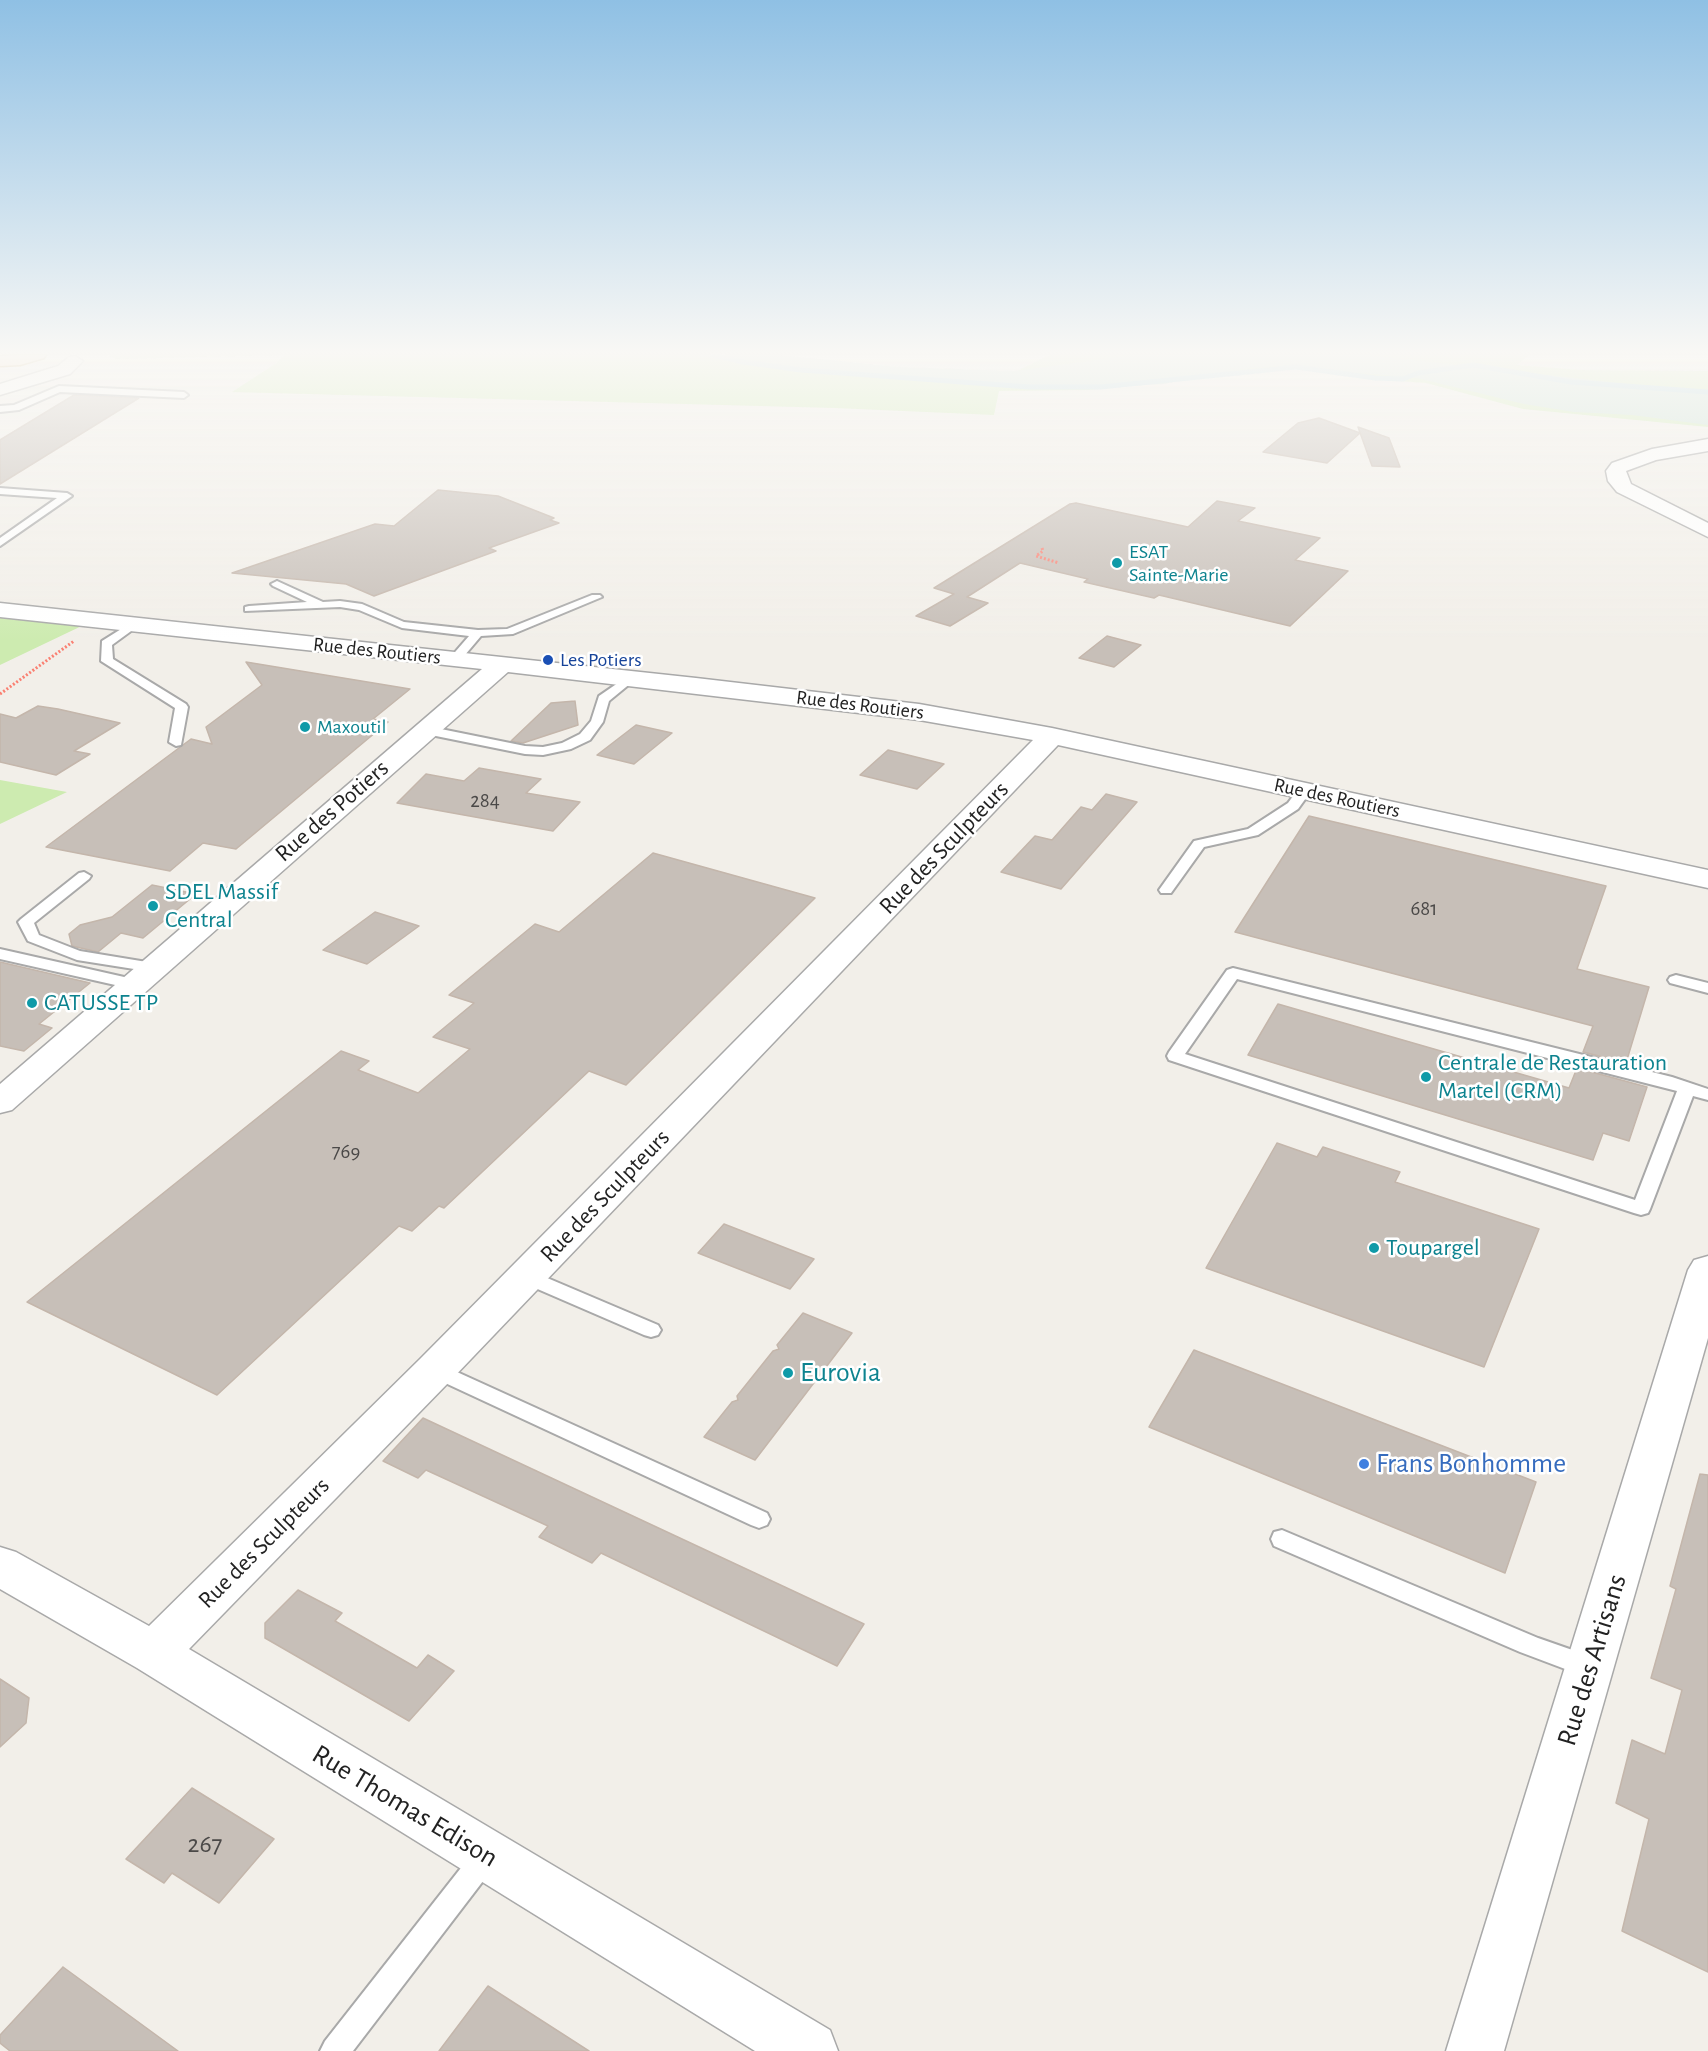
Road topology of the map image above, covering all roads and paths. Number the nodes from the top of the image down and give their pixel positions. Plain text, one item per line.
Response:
1 (1676, 451) edge
2 (0, 491) edge
3 (1708, 531) edge
4 (0, 543) edge
5 (1042, 548) dead end
6 (1059, 563) dead end
7 (277, 584) dead end
8 (596, 597) dead end
9 (319, 604) junction
10 (249, 609) dead end
11 (0, 610) edge
12 (104, 621) junction
13 (134, 624) junction
14 (478, 633) junction
15 (455, 659) junction
16 (502, 664) junction
17 (631, 678) junction
18 (0, 694) edge
19 (426, 730) junction
20 (1052, 736) junction
21 (176, 742) dead end
22 (1304, 791) junction
23 (84, 876) dead end
24 (1708, 879) edge
25 (1166, 890) dead end
26 (0, 954) edge
27 (143, 975) junction
28 (1676, 980) dead end
29 (1708, 988) edge
30 (1687, 1088) junction
31 (1708, 1095) edge
32 (0, 1102) edge
33 (1708, 1270) edge
34 (526, 1276) junction
35 (651, 1330) dead end
36 (435, 1370) junction
37 (759, 1520) dead end
38 (1282, 1539) dead end
39 (0, 1566) edge
40 (154, 1653) junction
41 (1590, 1667) junction
42 (486, 1856) junction
43 (335, 2051) edge
44 (809, 2051) edge
45 (1475, 2051) edge

1 - 3 street
2 - 4 lane
5 - 6 path
7 - 9 lane
8 - 14 lane
9 - 10 lane
9 - 14 lane
11 - 12 street, Rue des Routiers
12 - 13 street, Rue des Routiers
12 - 18 path
13 - 15 street, Rue des Routiers
13 - 21 lane
14 - 15 lane
15 - 16 street, Rue des Routiers
16 - 17 street, Rue des Routiers
16 - 19 street, Rue des Potiers
17 - 19 lane
17 - 20 street, Rue des Routiers
19 - 27 street, Rue des Potiers
20 - 22 street, Rue des Routiers
20 - 34 street, Rue des Sculpteurs
22 - 24 street, Rue des Routiers
22 - 25 lane
23 - 27 lane
26 - 27 lane
27 - 32 street, Rue des Potiers
28 - 29 lane
30 - 30 lane
30 - 31 lane
33 - 41 street, Rue des Artisans
34 - 35 lane
34 - 36 street, Rue des Sculpteurs
36 - 37 lane
36 - 40 street, Rue des Sculpteurs
38 - 41 lane
39 - 40 street, Rue Thomas Edison
40 - 42 street, Rue Thomas Edison
41 - 45 street, Rue des Artisans
42 - 43 lane
42 - 44 street, Rue Thomas Edison

